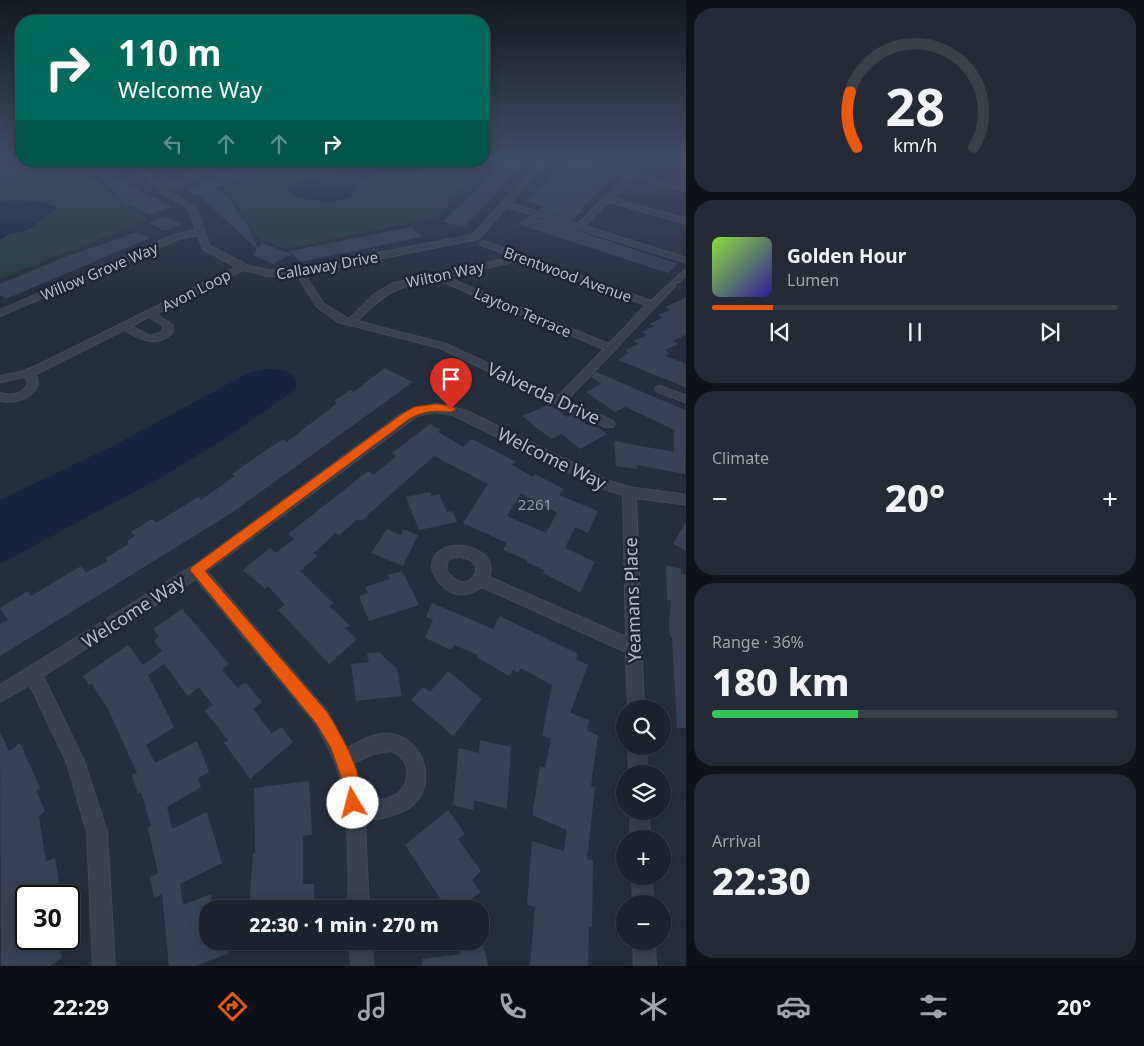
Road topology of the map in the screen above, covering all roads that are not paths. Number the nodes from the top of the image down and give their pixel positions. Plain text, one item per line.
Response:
1 (184, 203) edge
2 (604, 203) edge
3 (622, 203) edge
4 (506, 204) joint
5 (686, 222) edge
6 (580, 227) junction
7 (199, 232) junction
8 (484, 244) dead end
9 (523, 257) junction
10 (686, 261) edge
11 (244, 266) junction
12 (686, 270) edge
13 (299, 272) junction
14 (435, 275) junction
15 (652, 304) junction
16 (149, 313) junction
17 (0, 314) edge
18 (351, 322) junction
19 (124, 326) junction
20 (610, 348) junction
21 (30, 372) junction
22 (0, 379) edge
23 (660, 389) dead end
24 (0, 397) edge
25 (686, 400) edge
26 (559, 401) junction
27 (609, 424) dead end
28 (629, 492) junction
29 (686, 500) edge
30 (196, 570) junction
31 (482, 580) dead end
32 (634, 648) junction
33 (33, 675) junction
34 (0, 694) edge
35 (636, 700) edge
36 (343, 759) junction
37 (354, 814) junction
38 (359, 900) edge
39 (361, 950) edge
40 (644, 950) edge
41 (104, 966) edge
42 (362, 966) edge
43 (645, 966) edge

1 - 7 street, Callaway Drive
2 - 6 street
3 - 5 street
4 - 6 street
4 - 13 street, Callaway Drive
6 - 10 street
7 - 11 street, Callaway Drive
7 - 17 street, Willow Grove Way
8 - 9 street, Brentwood Avenue
9 - 14 street, Wilton Way
9 - 15 street, Brentwood Avenue
11 - 13 street, Callaway Drive
11 - 16 street, Avon Loop
12 - 15 street
13 - 18 street, Valverda Drive
14 - 18 street, Wilton Way
14 - 20 street, Layton Terrace
15 - 20 street
16 - 19 street, Avon Loop
16 - 19 street, Avon Loop
18 - 26 street, Valverda Drive
19 - 21 street, Avon Loop
20 - 26 street
21 - 22 street, Avon Loop
21 - 24 street
23 - 25 street
26 - 27 street, Valverda Drive
28 - 29 street, Welcome Way
28 - 30 street, Welcome Way
28 - 32 street, Yeamans Place
30 - 33 street, Welcome Way
30 - 36 street
31 - 32 street
32 - 35 street, Yeamans Place
33 - 34 street, Welcome Way
33 - 41 street
36 - 37 street
36 - 37 street
37 - 38 street
39 - 42 street
40 - 43 street

